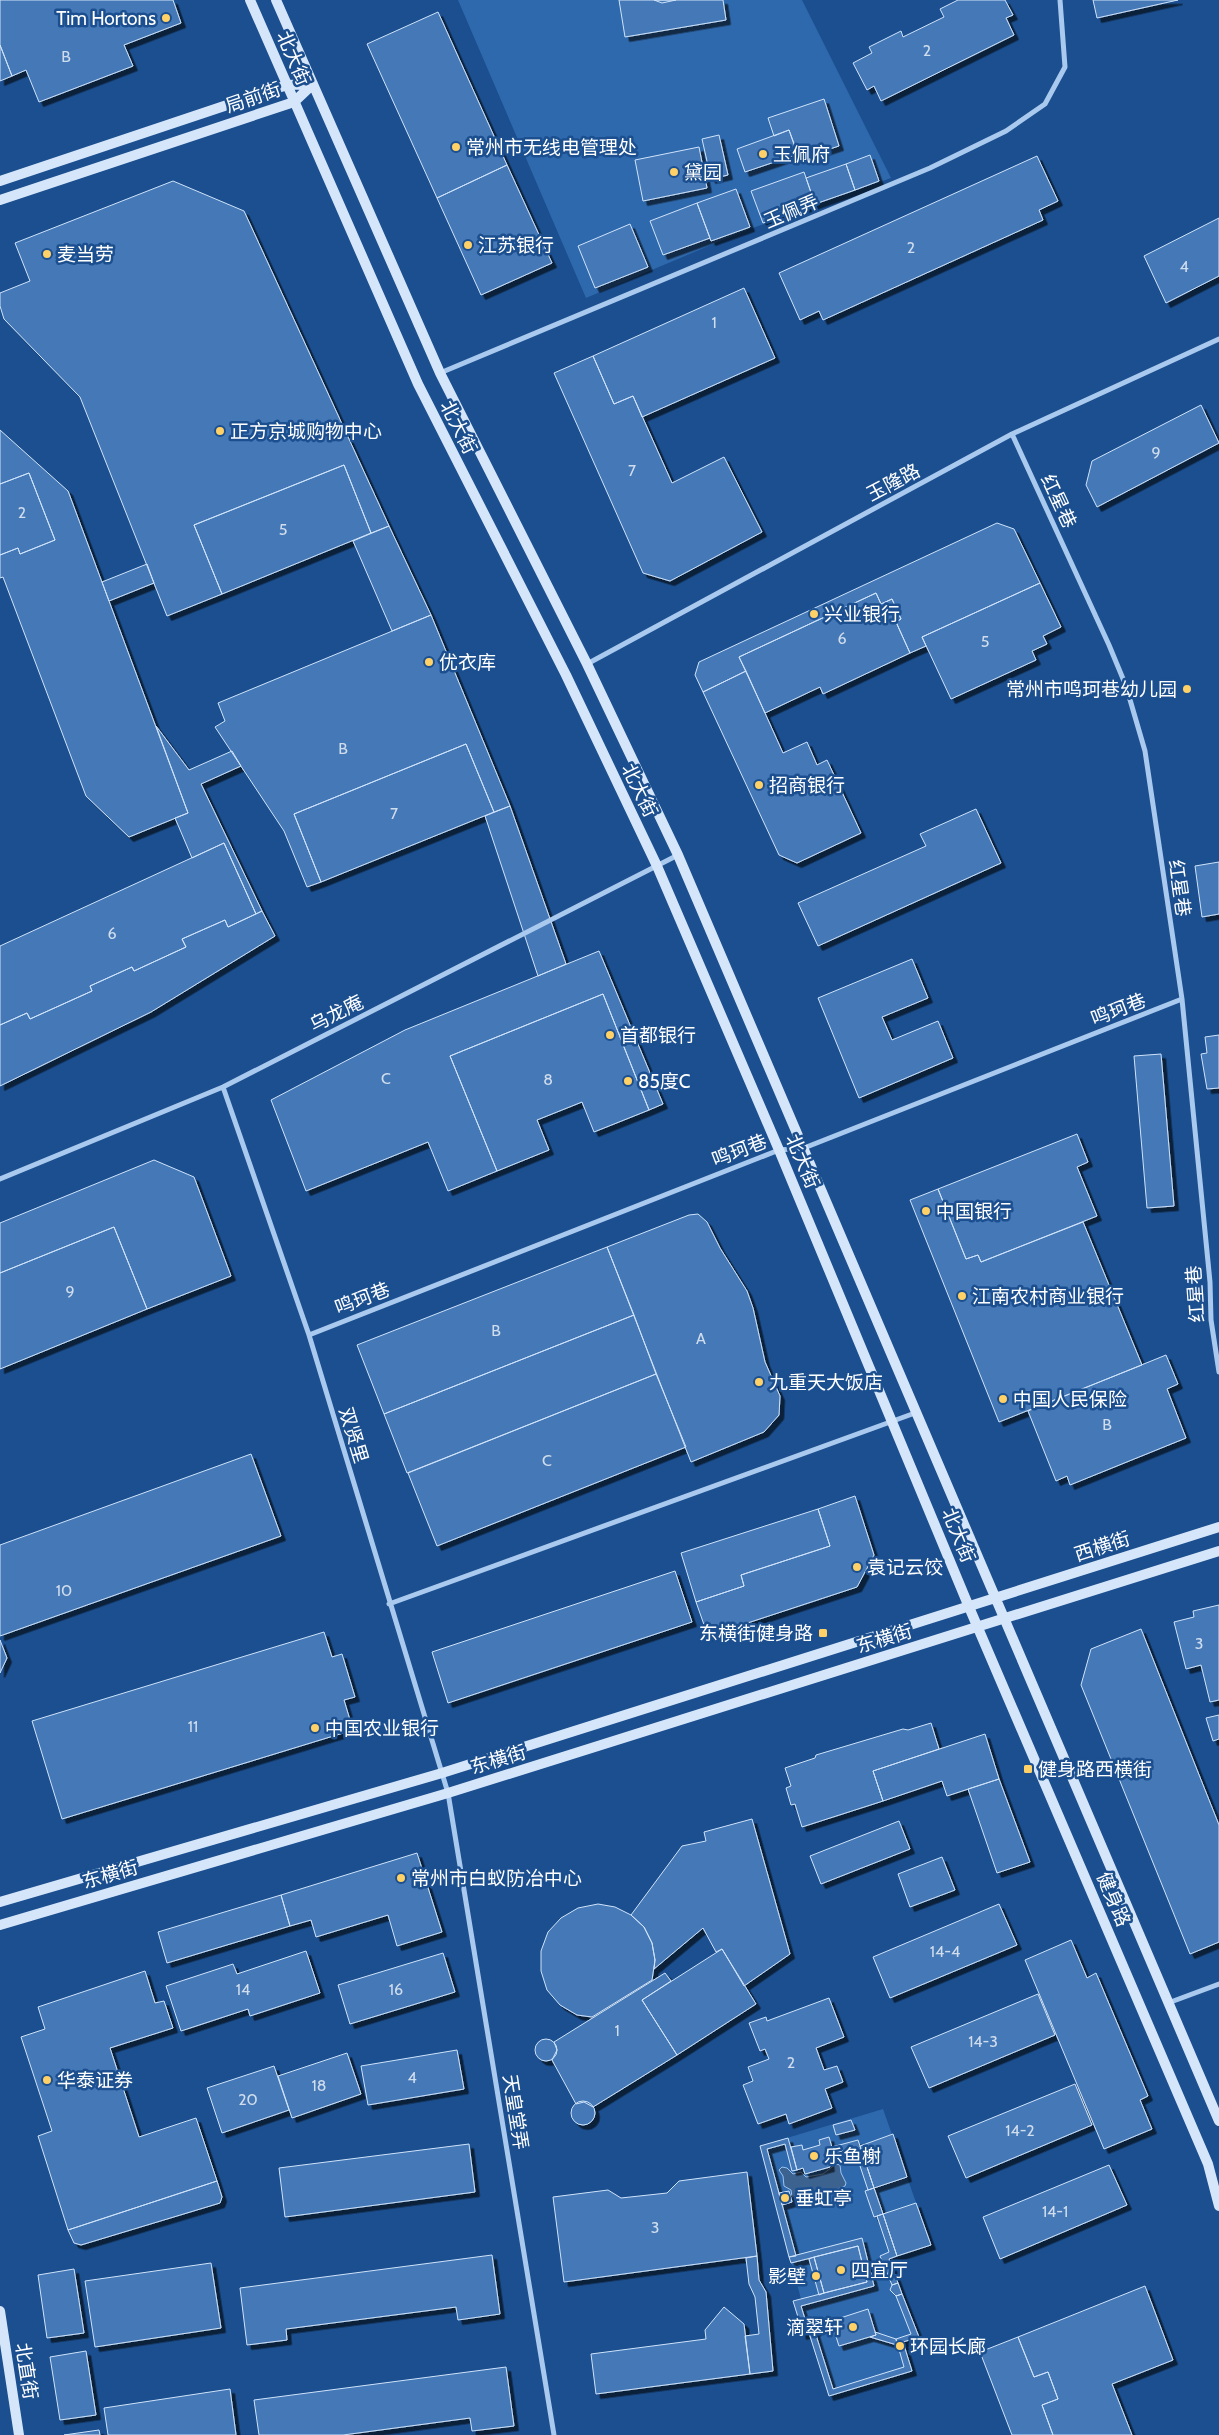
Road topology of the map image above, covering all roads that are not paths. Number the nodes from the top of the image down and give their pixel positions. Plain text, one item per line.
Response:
1 (250, 0) edge
2 (276, 0) edge
3 (1060, 0) edge
4 (313, 84) junction
5 (287, 86) junction
6 (294, 102) junction
7 (0, 181) edge
8 (0, 200) edge
9 (1219, 339) edge
10 (440, 374) junction
11 (1012, 434) junction
12 (587, 664) junction
13 (678, 855) junction
14 (657, 866) junction
15 (1182, 1000) junction
16 (223, 1087) junction
17 (804, 1148) junction
18 (779, 1150) junction
19 (0, 1179) edge
20 (1219, 1319) edge
21 (1211, 1320) junction
22 (309, 1335) junction
23 (1219, 1372) edge
24 (915, 1413) junction
25 (892, 1421) junction
26 (1219, 1527) edge
27 (1219, 1551) edge
28 (995, 1599) junction
29 (389, 1604) junction
30 (970, 1608) junction
31 (1004, 1619) junction
32 (978, 1627) junction
33 (442, 1773) junction
34 (448, 1793) junction
35 (0, 1902) edge
36 (0, 1925) edge
37 (1219, 1984) edge
38 (1168, 2003) junction
39 (1219, 2121) edge
40 (1219, 2206) edge
41 (0, 2311) edge
42 (19, 2435) edge
43 (554, 2435) edge

1 - 5 main road, 北大街
2 - 4 main road, 北大街
3 - 10 street, 玉佩弄
4 - 5 main road, 局前街
4 - 6 main road, 局前街
4 - 10 main road, 北大街
5 - 6 main road, 北大街
5 - 7 main road, 局前街
6 - 8 main road, 局前街
6 - 14 main road, 北大街
9 - 11 street, 玉隆路
10 - 12 main road, 北大街
11 - 12 street, 玉隆路
11 - 15 street, 红星巷
12 - 13 main road, 北大街
13 - 14 street, 乌龙庵
13 - 17 main road, 北大街
14 - 16 street, 乌龙庵
14 - 18 main road, 北大街
15 - 17 street, 鸣珂巷
15 - 21 street, 红星巷
16 - 19 street, 乌龙庵
16 - 22 street, 双贤里
17 - 18 street, 鸣珂巷
17 - 24 main road, 北大街
18 - 22 street, 鸣珂巷
18 - 25 main road, 北大街
20 - 21 street
21 - 23 street, 红星巷
22 - 29 street, 双贤里
24 - 25 street
24 - 28 main road, 北大街
25 - 29 street
25 - 30 main road, 北大街
26 - 28 main road, 西横街
27 - 31 main road
28 - 30 main road, 东横街
28 - 31 main road, 健身路
29 - 33 street, 双贤里
30 - 32 main road, 健身路
30 - 33 main road, 东横街
31 - 32 main road, 东横街
31 - 38 main road, 健身路
32 - 34 main road, 东横街
32 - 40 main road, 健身路
33 - 34 street, 双贤里
33 - 35 main road, 东横街
34 - 36 main road, 东横街
34 - 43 street, 天皇堂弄
37 - 38 street
38 - 39 main road, 健身路
41 - 42 main road, 北直街

